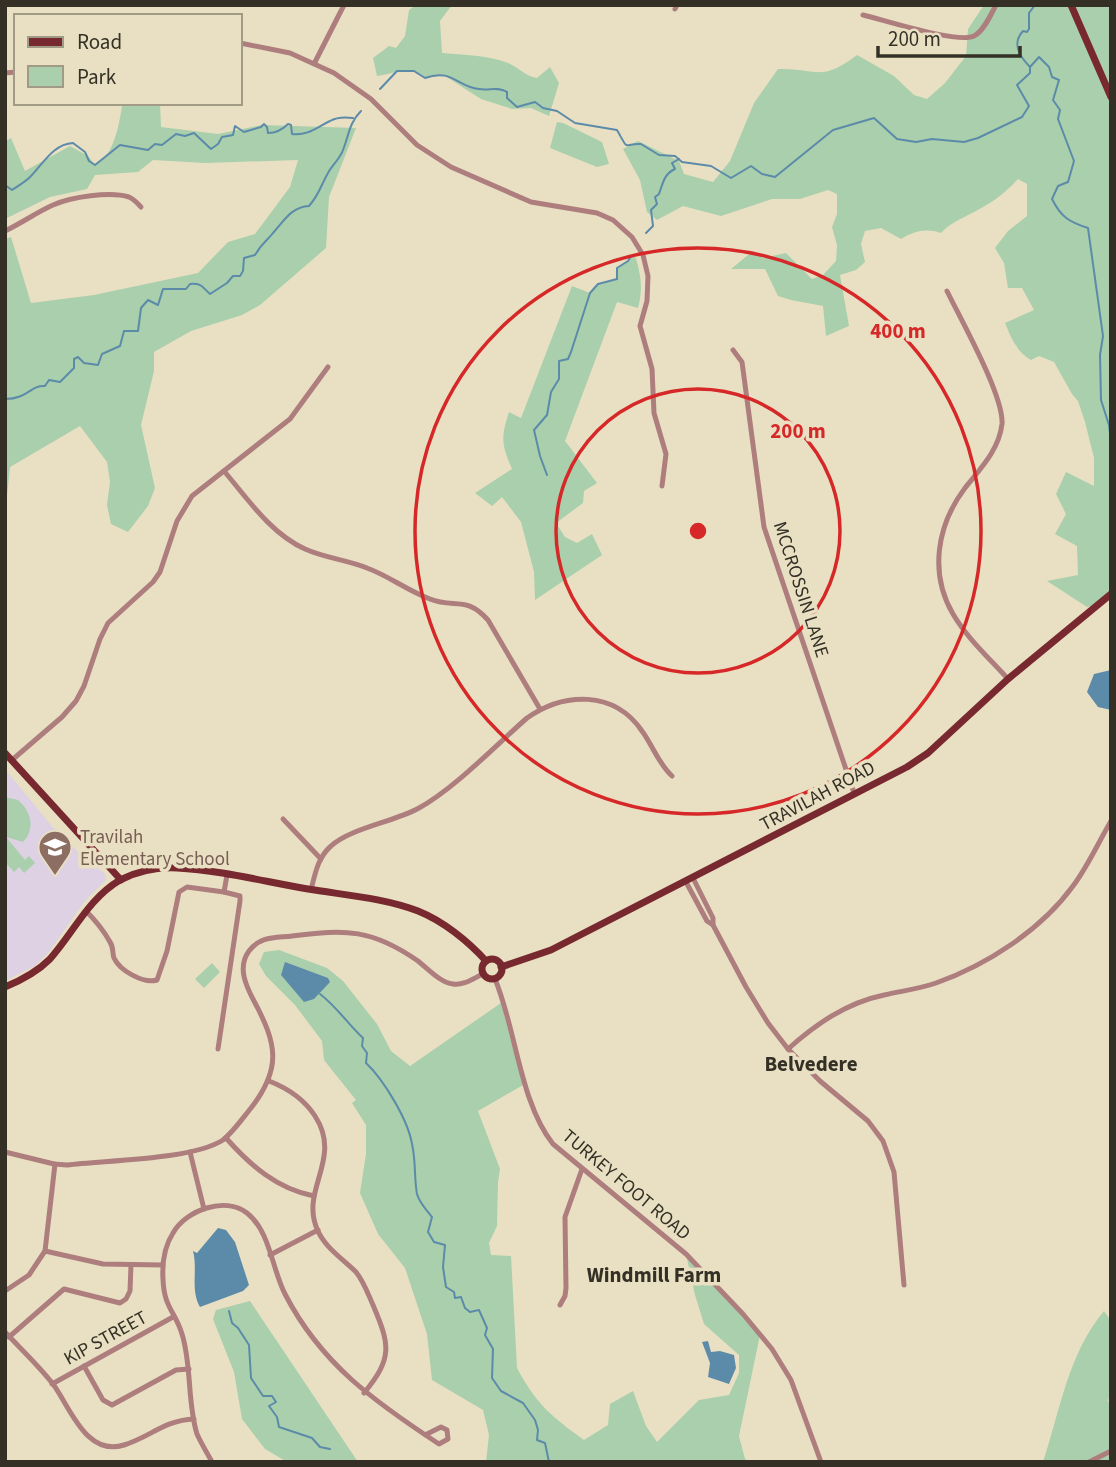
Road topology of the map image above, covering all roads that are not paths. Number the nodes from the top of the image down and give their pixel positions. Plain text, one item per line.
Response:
1 (344, 5) edge
2 (996, 5) edge
3 (1071, 5) edge
4 (863, 15) dead end
5 (242, 43) edge
6 (315, 62) junction
7 (1111, 97) edge
8 (141, 207) dead end
9 (5, 231) edge
10 (947, 291) dead end
11 (733, 350) dead end
12 (328, 367) dead end
13 (224, 471) junction
14 (662, 486) dead end
15 (1111, 594) edge
16 (1008, 679) junction
17 (540, 709) junction
18 (5, 753) edge
19 (12, 760) junction
20 (672, 776) dead end
21 (855, 793) junction
22 (283, 819) dead end
23 (1111, 821) edge
24 (321, 859) junction
25 (227, 875) junction
26 (121, 880) junction
27 (690, 880) junction
28 (311, 890) junction
29 (224, 892) junction
30 (85, 911) junction
31 (486, 961) junction
32 (501, 967) junction
33 (483, 974) junction
34 (495, 979) junction
35 (5, 987) edge
36 (218, 1049) dead end
37 (788, 1049) junction
38 (269, 1081) junction
39 (226, 1138) junction
40 (5, 1152) edge
41 (190, 1152) junction
42 (55, 1164) junction
43 (582, 1169) junction
44 (314, 1196) junction
45 (204, 1209) junction
46 (317, 1230) junction
47 (45, 1251) junction
48 (270, 1255) junction
49 (131, 1265) junction
50 (162, 1265) junction
51 (904, 1285) dead end
52 (5, 1291) edge
53 (560, 1305) dead end
54 (173, 1317) junction
55 (7, 1335) edge
56 (84, 1366) junction
57 (189, 1369) junction
58 (52, 1384) junction
59 (364, 1393) junction
60 (194, 1419) junction
61 (425, 1435) dead end
62 (1111, 1451) edge
63 (212, 1462) edge
64 (821, 1462) edge
65 (1090, 1462) edge

1 - 6 street
2 - 4 street
3 - 7 main road
5 - 6 street
6 - 14 street
8 - 9 street
10 - 16 street
11 - 21 street, MCCROSSIN LANE
12 - 13 street
13 - 17 street
13 - 19 street
15 - 16 main road, TRAVILAH ROAD
16 - 21 main road, TRAVILAH ROAD
17 - 20 street
17 - 24 street
18 - 19 main road
19 - 26 main road
21 - 27 main road, TRAVILAH ROAD
22 - 24 street
23 - 37 street
24 - 28 street
25 - 26 main road
25 - 28 main road
25 - 29 street
26 - 30 main road
27 - 32 main road, TRAVILAH ROAD
27 - 37 street
28 - 31 main road
29 - 30 street
29 - 36 street
30 - 35 main road
31 - 32 main road
31 - 33 main road
32 - 34 main road
33 - 34 main road
33 - 38 street
34 - 43 street, TURKEY FOOT ROAD
37 - 51 street
38 - 39 street
38 - 44 street
39 - 41 street
39 - 44 street
40 - 42 street
41 - 42 street
41 - 45 street
42 - 47 street
43 - 53 street
43 - 64 street, TURKEY FOOT ROAD
44 - 46 street
45 - 48 street
45 - 50 street
46 - 48 street
46 - 59 street
47 - 49 street
47 - 52 street
48 - 59 street
49 - 50 street
49 - 55 street
50 - 54 street
54 - 56 street, KIP STREET
54 - 57 street
55 - 58 street
56 - 57 street
56 - 58 street, KIP STREET
57 - 60 street
58 - 60 street
59 - 61 street
60 - 63 street
62 - 65 street

